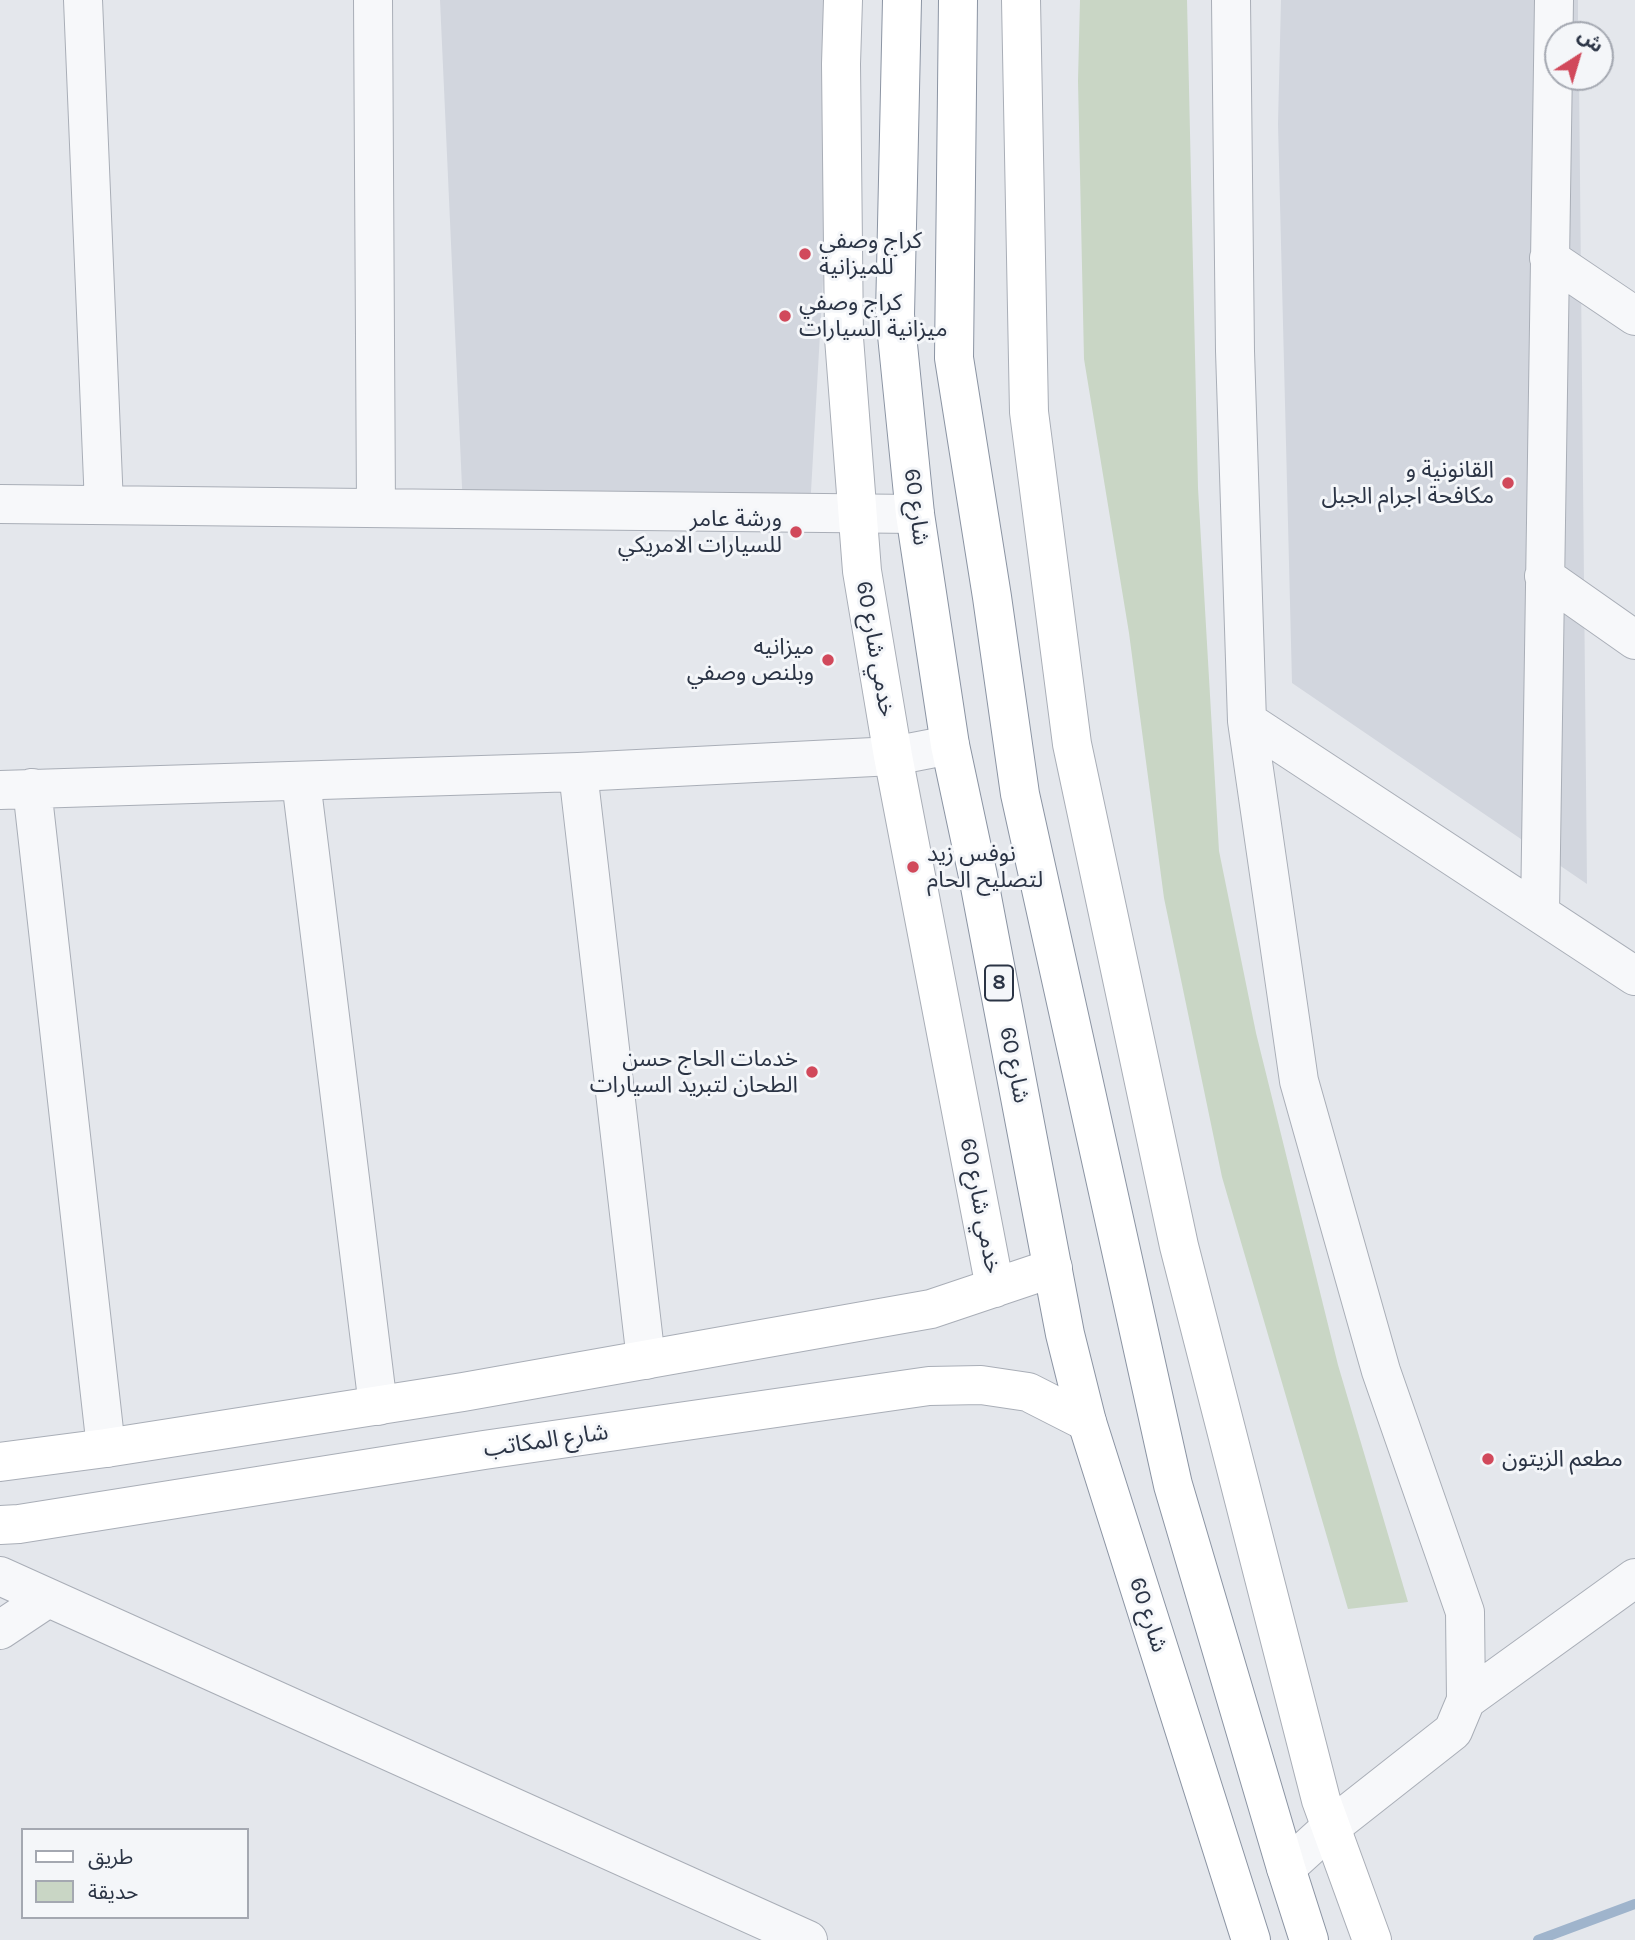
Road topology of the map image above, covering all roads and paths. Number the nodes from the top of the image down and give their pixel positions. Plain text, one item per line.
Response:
1 (83, 0) edge
2 (373, 0) edge
3 (843, 0) edge
4 (902, 0) edge
5 (958, 0) edge
6 (1021, 0) edge
7 (1231, 0) edge
8 (1554, 0) edge
9 (1549, 258) junction
10 (1635, 316) edge
11 (0, 504) edge
12 (104, 505) junction
13 (376, 507) junction
14 (858, 513) junction
15 (915, 514) junction
16 (1544, 576) junction
17 (1635, 640) edge
18 (1247, 721) junction
19 (950, 745) junction
20 (893, 756) junction
21 (578, 772) junction
22 (300, 781) junction
23 (16, 789) edge
24 (1540, 914) junction
25 (1635, 976) edge
26 (1053, 1268) junction
27 (995, 1288) junction
28 (646, 1360) junction
29 (377, 1406) junction
30 (1087, 1422) junction
31 (106, 1448) junction
32 (0, 1462) edge
33 (0, 1525) edge
34 (0, 1576) edge
35 (1635, 1578) edge
36 (48, 1598) junction
37 (0, 1630) edge
38 (1466, 1700) junction
39 (1331, 1827) junction
40 (1286, 1868) junction
41 (808, 1940) edge
42 (1251, 1940) edge
43 (1309, 1940) edge
44 (1372, 1940) edge

1 - 12 street
2 - 13 street
3 - 14 main road, خدمي شارع 60
4 - 15 main road, شارع 60 / 8
5 - 40 main road
6 - 39 main road
7 - 18 street
8 - 9 street
9 - 10 street
9 - 16 street
11 - 12 street
12 - 13 street
13 - 14 street
14 - 15 street
14 - 20 main road, خدمي شارع 60
15 - 19 main road, شارع 60 / 8
16 - 17 street
16 - 24 street
18 - 24 street
18 - 38 street
19 - 20 street
19 - 26 main road, شارع 60 / 8
20 - 21 street
20 - 27 main road, خدمي شارع 60
21 - 22 street
21 - 28 street
22 - 23 street
22 - 29 street
23 - 31 street
24 - 25 street
26 - 27 main road
26 - 30 main road, شارع 60 / 8
27 - 28 main road
28 - 29 main road
29 - 31 main road
30 - 33 main road, شارع المکاتب
30 - 42 main road, شارع 60 / 8
31 - 32 main road
34 - 36 street
35 - 38 street
36 - 37 street
36 - 41 street
38 - 39 street
39 - 40 street
39 - 44 main road
40 - 43 main road

